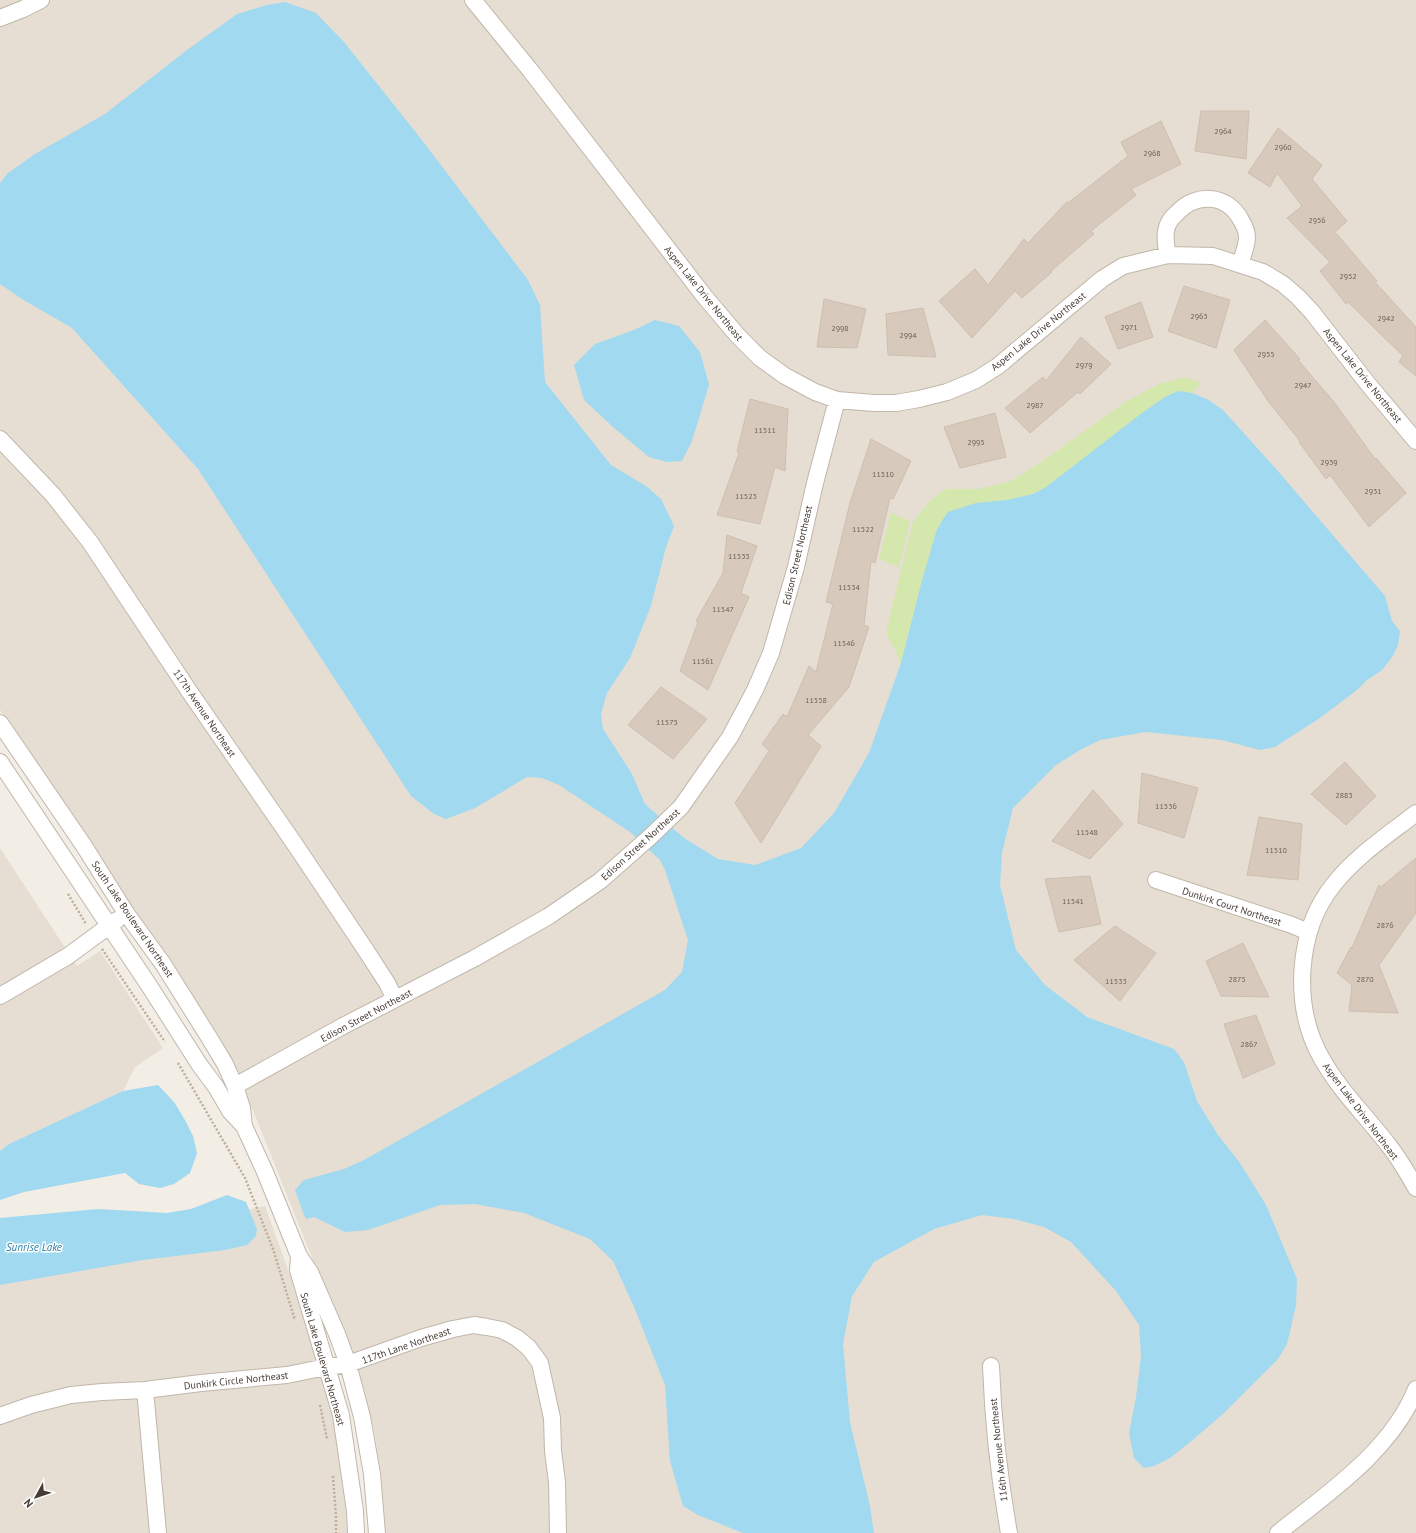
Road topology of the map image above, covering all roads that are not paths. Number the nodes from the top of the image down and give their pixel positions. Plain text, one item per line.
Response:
1 (41, 0) edge
2 (473, 0) edge
3 (0, 18) edge
4 (1168, 255) junction
5 (1240, 264) junction
6 (837, 400) junction
7 (0, 439) edge
8 (1416, 441) edge
9 (0, 723) edge
10 (0, 762) edge
11 (1416, 813) edge
12 (1156, 880) dead end
13 (126, 913) junction
14 (109, 926) junction
15 (1308, 932) junction
16 (0, 996) edge
17 (395, 998) junction
18 (235, 1086) junction
19 (244, 1126) junction
20 (1416, 1188) edge
21 (298, 1252) junction
22 (348, 1364) junction
23 (991, 1366) dead end
24 (326, 1367) junction
25 (1416, 1389) edge
26 (145, 1390) junction
27 (0, 1416) edge
28 (158, 1533) edge
29 (356, 1533) edge
30 (377, 1533) edge
31 (558, 1533) edge
32 (1009, 1533) edge
33 (1278, 1533) edge

1 - 3 street
2 - 6 street, Aspen Lake Drive Northeast
4 - 5 street, Aspen Lake Drive Northeast
4 - 5 street
4 - 6 street, Aspen Lake Drive Northeast
5 - 8 street, Aspen Lake Drive Northeast
6 - 17 street, Edison Street Northeast
7 - 17 street, 117th Avenue Northeast
9 - 13 street, South Lake Boulevard Northeast
10 - 14 street, South Lake Boulevard Northeast
11 - 15 street, Aspen Lake Drive Northeast
12 - 15 street, Dunkirk Court Northeast
13 - 14 street
13 - 18 street, South Lake Boulevard Northeast
14 - 16 street
14 - 19 street, South Lake Boulevard Northeast
15 - 20 street, Aspen Lake Drive Northeast
17 - 18 street, Edison Street Northeast
18 - 19 street, South Lake Boulevard Northeast
19 - 21 street, South Lake Boulevard Northeast
21 - 22 street, South Lake Boulevard Northeast
21 - 24 street, South Lake Boulevard Northeast
22 - 24 street, 117th Lane Northeast
22 - 30 street, South Lake Boulevard Northeast
22 - 31 street, 117th Lane Northeast
23 - 32 street, 116th Avenue Northeast
24 - 26 street, Dunkirk Circle Northeast
24 - 29 street, South Lake Boulevard Northeast
25 - 33 street
26 - 27 street, Dunkirk Circle Northeast
26 - 28 street

